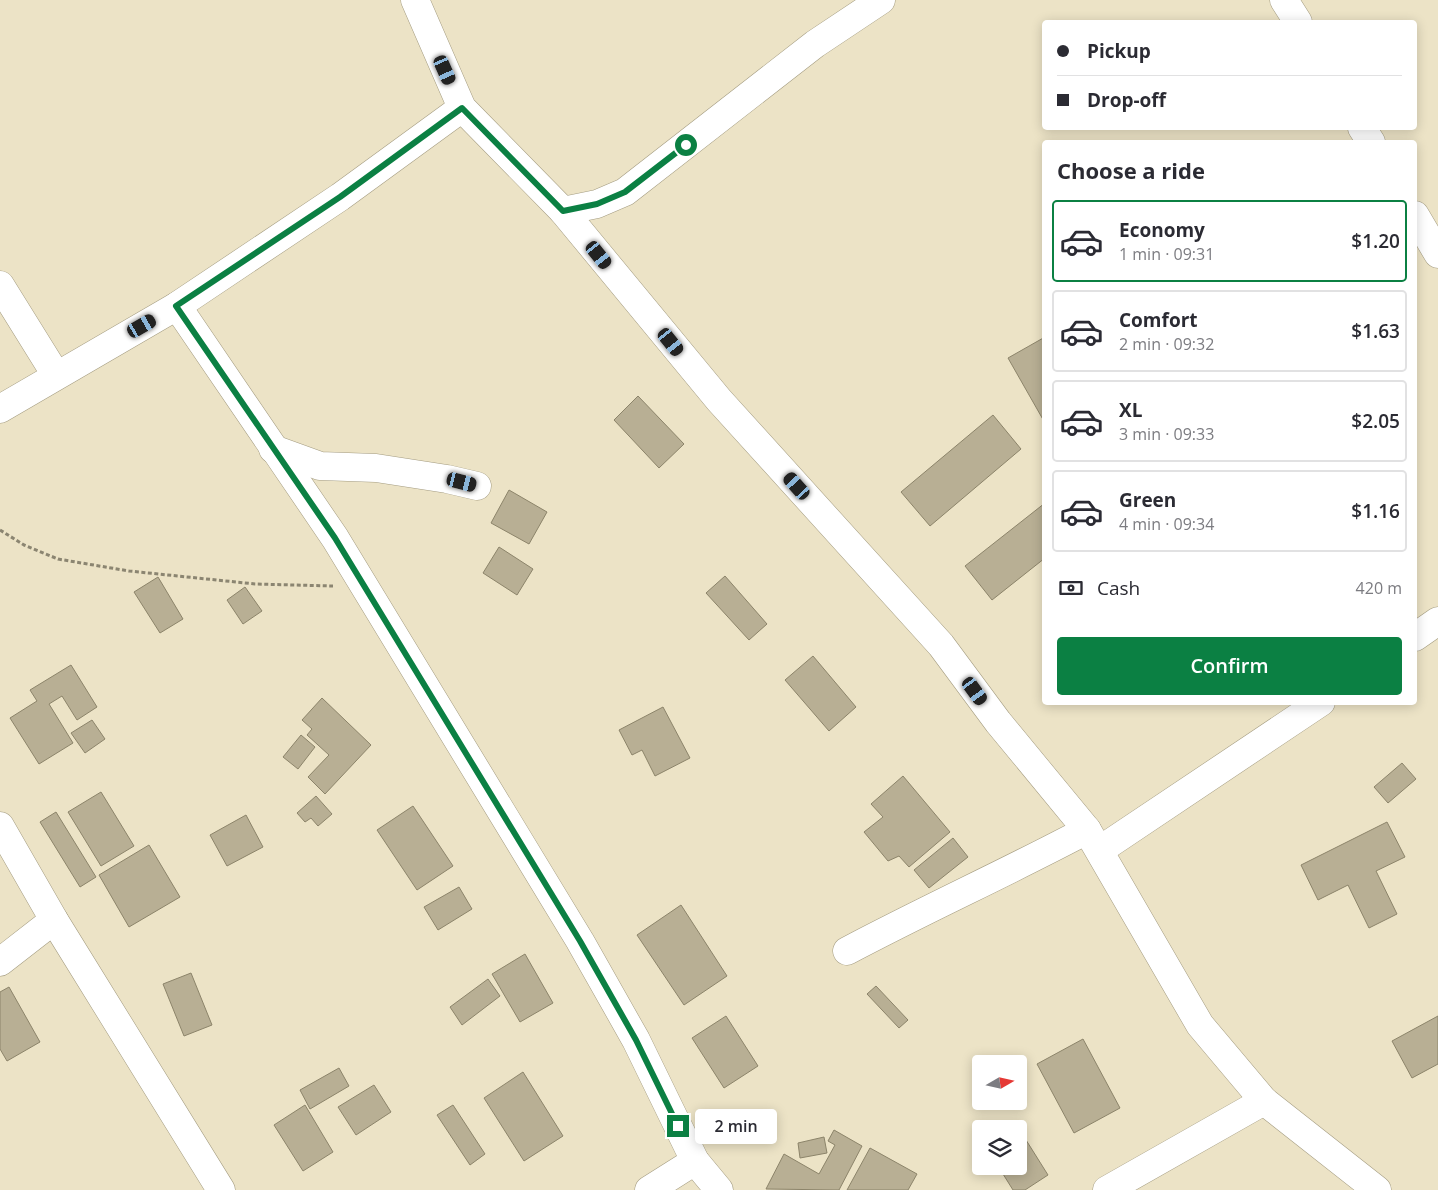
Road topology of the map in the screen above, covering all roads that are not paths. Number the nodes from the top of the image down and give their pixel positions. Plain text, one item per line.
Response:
1 (415, 0) edge
2 (881, 0) edge
3 (1284, 0) edge
4 (1297, 20) edge
5 (462, 108) junction
6 (563, 211) junction
7 (1417, 218) edge
8 (1438, 254) edge
9 (0, 286) edge
10 (176, 306) junction
11 (56, 375) junction
12 (0, 409) edge
13 (273, 449) junction
14 (477, 486) dead end
15 (1438, 621) edge
16 (1417, 636) edge
17 (1316, 705) edge
18 (0, 826) edge
19 (1094, 840) junction
20 (54, 920) junction
21 (847, 951) dead end
22 (0, 962) edge
23 (1264, 1102) junction
24 (695, 1161) junction
25 (221, 1190) edge
26 (649, 1190) edge
27 (720, 1190) edge
28 (1107, 1190) edge
29 (1377, 1190) edge

1 - 5 street
2 - 6 street
3 - 4 street
5 - 6 street
5 - 10 street
6 - 19 street
7 - 8 street
9 - 11 street
10 - 11 street
10 - 13 street
11 - 12 street
13 - 14 street
13 - 24 street
15 - 16 street
17 - 19 street
18 - 20 street
19 - 21 street
19 - 23 street
20 - 22 street
20 - 25 street
23 - 28 street
23 - 29 street
24 - 26 street
24 - 27 street

